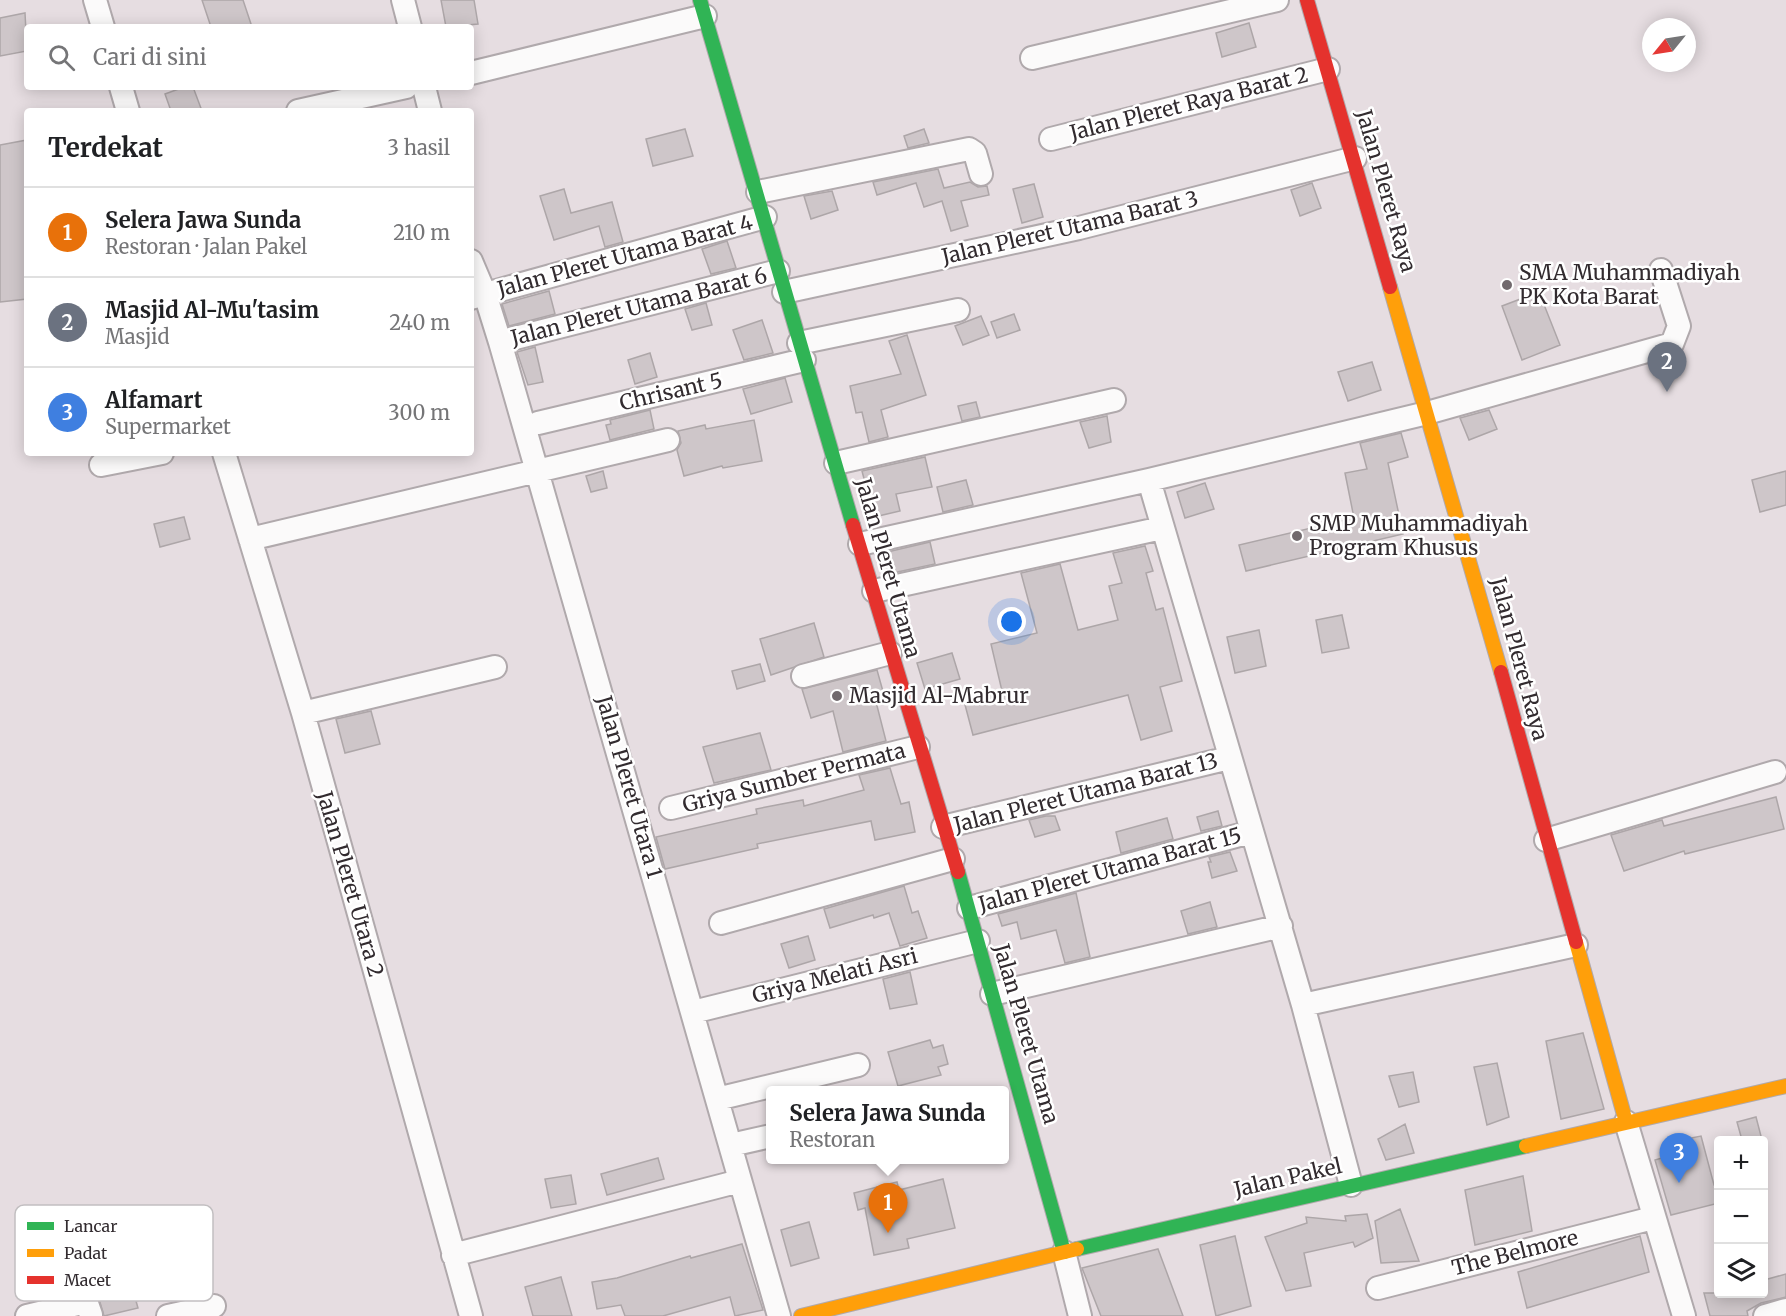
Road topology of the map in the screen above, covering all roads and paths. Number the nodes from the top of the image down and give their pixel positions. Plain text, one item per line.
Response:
1 (95, 0) edge
2 (403, 0) edge
3 (1277, 0) edge
4 (1307, 0) edge
5 (703, 8) edge
6 (102, 24) edge
7 (409, 24) edge
8 (1032, 58) dead end
9 (1328, 69) junction
10 (474, 72) edge
11 (122, 90) edge
12 (392, 90) edge
13 (425, 90) edge
14 (127, 108) edge
15 (311, 108) edge
16 (429, 108) edge
17 (1051, 139) dead end
18 (1355, 158) junction
19 (981, 174) dead end
20 (758, 192) junction
21 (765, 217) junction
22 (1661, 270) dead end
23 (474, 276) edge
24 (781, 281) junction
25 (478, 296) edge
26 (958, 310) dead end
27 (500, 342) junction
28 (801, 352) junction
29 (1114, 400) dead end
30 (1427, 413) junction
31 (538, 423) dead end
32 (668, 440) dead end
33 (147, 456) edge
34 (225, 456) edge
35 (836, 463) junction
36 (101, 465) dead end
37 (535, 472) junction
38 (1149, 480) junction
39 (1162, 528) junction
40 (250, 539) junction
41 (860, 544) junction
42 (874, 591) junction
43 (890, 653) junction
44 (495, 667) dead end
45 (803, 676) dead end
46 (303, 713) junction
47 (918, 747) junction
48 (1229, 758) junction
49 (1775, 772) dead end
50 (671, 808) dead end
51 (943, 827) junction
52 (1251, 832) junction
53 (1546, 840) junction
54 (953, 859) junction
55 (969, 908) junction
56 (721, 923) dead end
57 (1281, 926) junction
58 (978, 940) junction
59 (1576, 945) junction
60 (992, 994) junction
61 (1303, 1005) junction
62 (693, 1012) junction
63 (858, 1065) dead end
64 (771, 1086) edge
65 (1786, 1086) edge
66 (766, 1087) edge
67 (717, 1099) junction
68 (1626, 1122) junction
69 (766, 1137) edge
70 (731, 1145) junction
71 (732, 1183) dead end
72 (1351, 1185) junction
73 (1653, 1218) junction
74 (1064, 1252) junction
75 (453, 1255) junction
76 (1378, 1288) dead end
77 (214, 1306) dead end
78 (89, 1309) edge
79 (1786, 1310) edge
80 (27, 1316) edge
81 (168, 1316) edge
82 (471, 1316) edge
83 (779, 1316) edge
84 (801, 1316) edge
85 (1080, 1316) edge
86 (1682, 1316) edge
87 (1765, 1316) edge

1 - 6 street
2 - 7 street
3 - 8 street
4 - 9 street, Jalan Pleret Raya
5 - 10 street
5 - 20 street, Jalan Pleret Utama
9 - 17 street, Jalan Pleret Raya Barat 2
9 - 18 street, Jalan Pleret Raya
11 - 14 street
12 - 15 street
13 - 16 street
18 - 24 street, Jalan Pleret Utama Barat 3
18 - 30 street, Jalan Pleret Raya
19 - 20 street
20 - 21 street, Jalan Pleret Utama
21 - 24 street, Jalan Pleret Utama
21 - 25 street, Jalan Pleret Utama Barat 4
22 - 30 street
23 - 25 street, Jalan Pleret Utara 1
24 - 27 street, Jalan Pleret Utama Barat 6
24 - 28 street, Jalan Pleret Utama
25 - 27 street, Jalan Pleret Utara 1
26 - 28 street, Chrisant 5
27 - 37 street, Jalan Pleret Utara 1
28 - 31 street, Chrisant 5
28 - 35 street, Jalan Pleret Utama
29 - 35 street
30 - 38 street
30 - 53 street, Jalan Pleret Raya
32 - 37 street
33 - 36 street
34 - 40 street, Jalan Pleret Utara 2
35 - 41 street, Jalan Pleret Utama
37 - 40 street
37 - 62 street, Jalan Pleret Utara 1
38 - 39 street
38 - 41 street
39 - 42 street
39 - 48 street
40 - 46 street, Jalan Pleret Utara 2
41 - 42 street, Jalan Pleret Utama
42 - 43 street, Jalan Pleret Utama
43 - 45 street
43 - 47 street, Jalan Pleret Utama
44 - 46 street
46 - 75 street, Jalan Pleret Utara 2
47 - 50 street, Griya Sumber Permata
47 - 51 street, Jalan Pleret Utama
48 - 51 street, Jalan Pleret Utama Barat 13
48 - 52 street
49 - 53 street
51 - 54 street, Jalan Pleret Utama
52 - 55 street, Jalan Pleret Utama Barat 15
52 - 57 street
53 - 59 street, Jalan Pleret Raya
54 - 55 street, Jalan Pleret Utama
54 - 56 street
55 - 58 street, Jalan Pleret Utama
57 - 60 street
57 - 61 street
58 - 60 street, Jalan Pleret Utama
58 - 62 street, Griya Melati Asri
59 - 61 street
59 - 68 street, Jalan Pleret Raya
60 - 74 street, Jalan Pleret Utama
61 - 72 street
62 - 67 street, Jalan Pleret Utara 1
63 - 64 street
65 - 68 street, Jalan Pakel
66 - 67 street
67 - 70 street, Jalan Pleret Utara 1
68 - 72 street, Jalan Pakel
68 - 73 street
69 - 70 street
70 - 83 street, Jalan Pleret Utara 1
71 - 75 street
72 - 74 street, Jalan Pakel
73 - 76 street, The Belmore
73 - 86 street
74 - 84 street, Jalan Pakel
74 - 85 street
75 - 82 street, Jalan Pleret Utara 2
77 - 81 street
78 - 80 street
79 - 87 street

